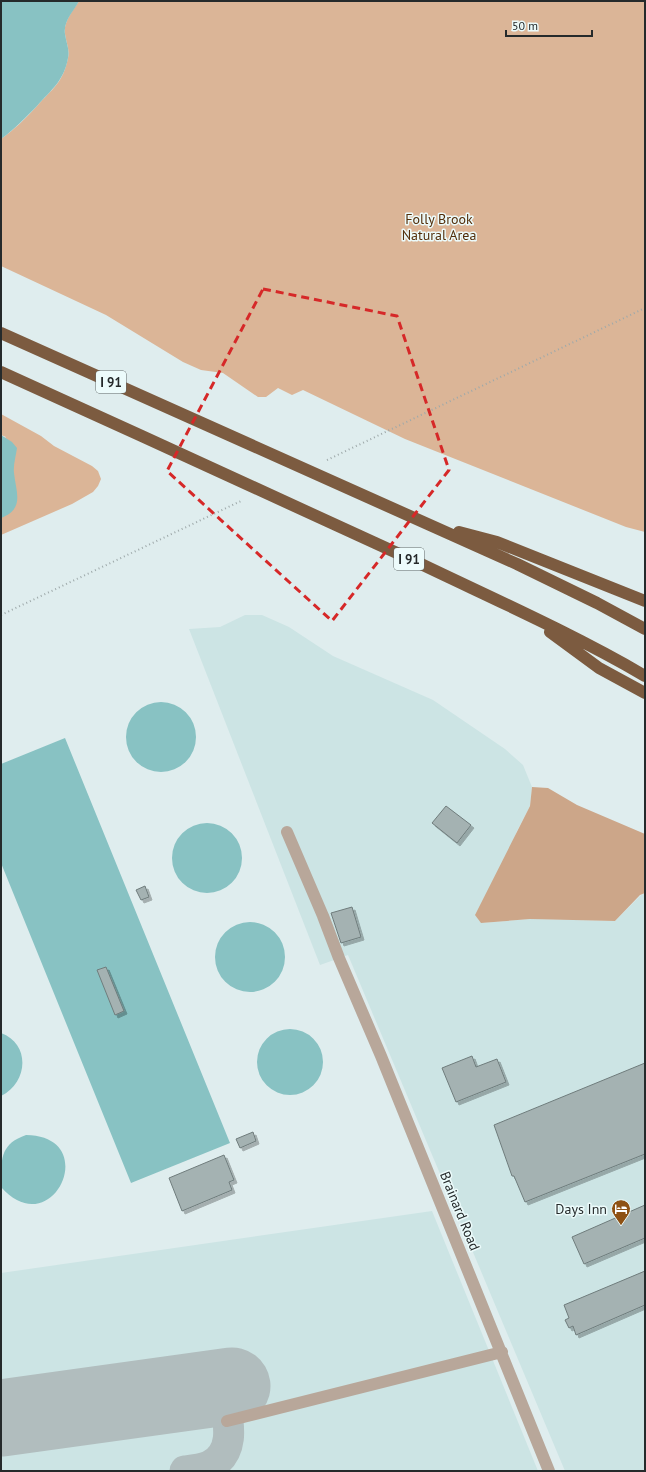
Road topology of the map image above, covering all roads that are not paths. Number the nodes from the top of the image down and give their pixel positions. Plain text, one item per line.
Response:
1 (1, 333) edge
2 (1, 372) edge
3 (429, 524) junction
4 (645, 601) edge
5 (524, 613) junction
6 (645, 629) edge
7 (645, 676) edge
8 (645, 693) edge
9 (287, 832) dead end
10 (502, 1352) junction
11 (228, 1421) dead end
12 (549, 1471) edge

1 - 3 highway, I 91
2 - 5 highway, I 91
3 - 4 highway
3 - 6 highway, I 91
5 - 7 highway, I 91
5 - 8 highway
9 - 10 street, Brainard Road
10 - 11 street
10 - 12 street, Brainard Road

